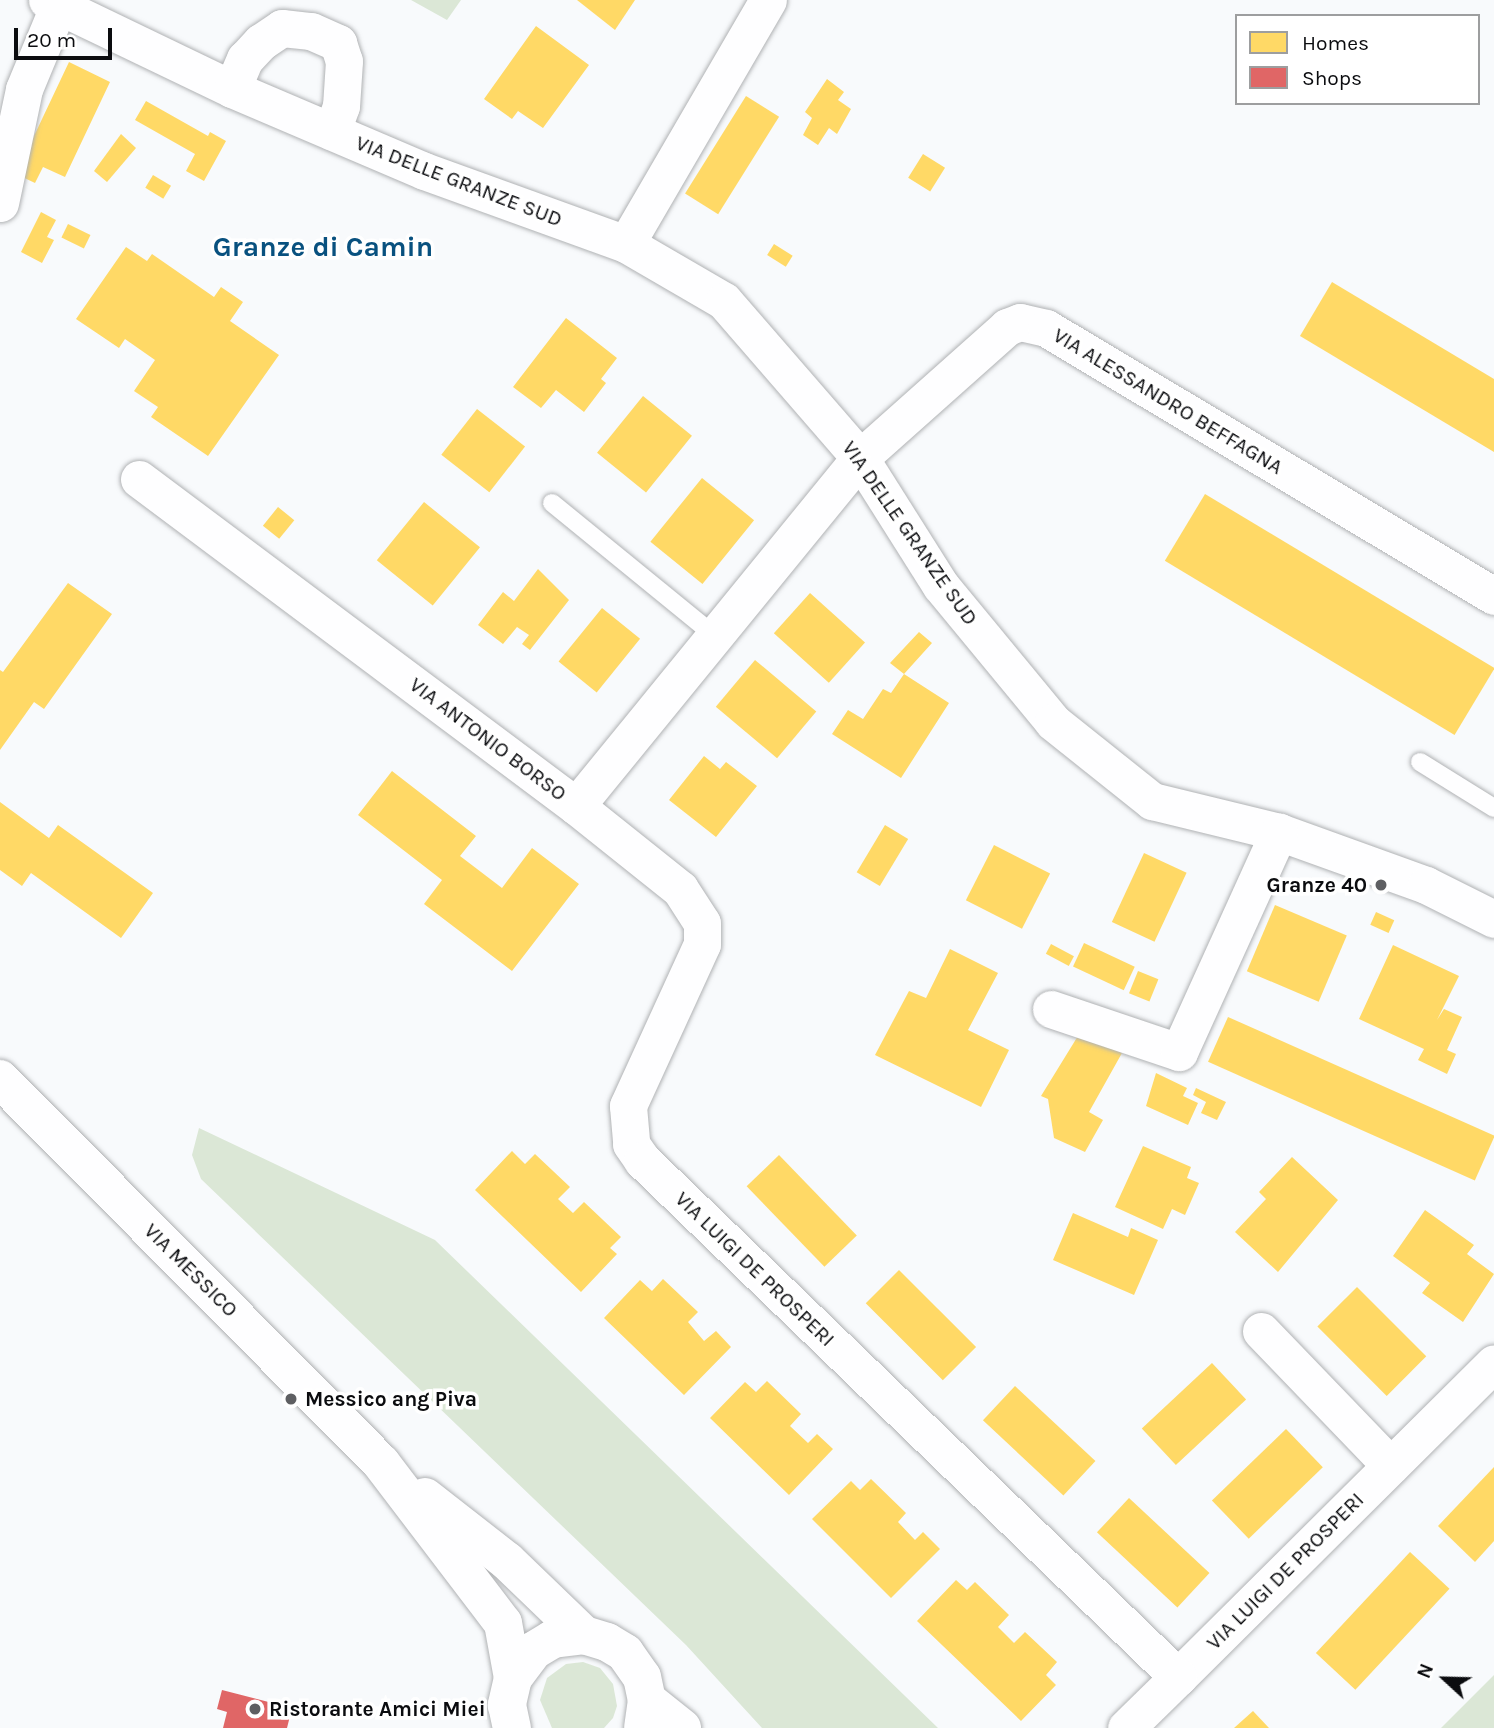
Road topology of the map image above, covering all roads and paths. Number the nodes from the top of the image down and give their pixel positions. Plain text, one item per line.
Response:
1 (768, 0) edge
2 (53, 3) edge
3 (232, 89) junction
4 (332, 131) junction
5 (0, 203) edge
6 (626, 244) junction
7 (860, 458) junction
8 (139, 479) dead end
9 (552, 503) dead end
10 (1494, 596) edge
11 (715, 635) junction
12 (1420, 762) dead end
13 (576, 806) junction
14 (1494, 808) edge
15 (1279, 832) junction
16 (1494, 919) edge
17 (1052, 1009) dead end
18 (5, 1094) edge
19 (1261, 1331) dead end
20 (1494, 1363) edge
21 (381, 1463) junction
22 (1391, 1466) junction
23 (584, 1635) junction
24 (1178, 1677) junction
25 (505, 1710) edge
26 (645, 1714) edge
27 (682, 1728) edge
28 (1126, 1728) edge

1 - 6 street
2 - 3 street, VIA DELLE GRANZE SUD
2 - 5 street
3 - 4 street, VIA DELLE GRANZE SUD
3 - 4 street, VIA DELLE GRANZE SUD
4 - 6 street, VIA DELLE GRANZE SUD
6 - 7 street, VIA DELLE GRANZE SUD
7 - 10 street, VIA ALESSANDRO BEFFAGNA
7 - 11 street, VIA ANTONIO BORSO
7 - 15 street, VIA DELLE GRANZE SUD
8 - 13 street, VIA ANTONIO BORSO
9 - 11 lane
11 - 13 street, VIA ANTONIO BORSO
12 - 14 lane
13 - 24 street, VIA LUIGI DE PROSPERI
15 - 16 street, VIA DELLE GRANZE SUD
15 - 17 street
18 - 21 street, VIA MESSICO
19 - 22 street
20 - 22 street, VIA LUIGI DE PROSPERI
21 - 23 street, VIA MESSICO
21 - 25 street, VIA MESSICO
22 - 24 street, VIA LUIGI DE PROSPERI
23 - 25 street, VIA MESSICO
23 - 26 street, VIA MESSICO
24 - 28 street, VIA LUIGI DE PROSPERI
26 - 27 street, VIA MESSICO

